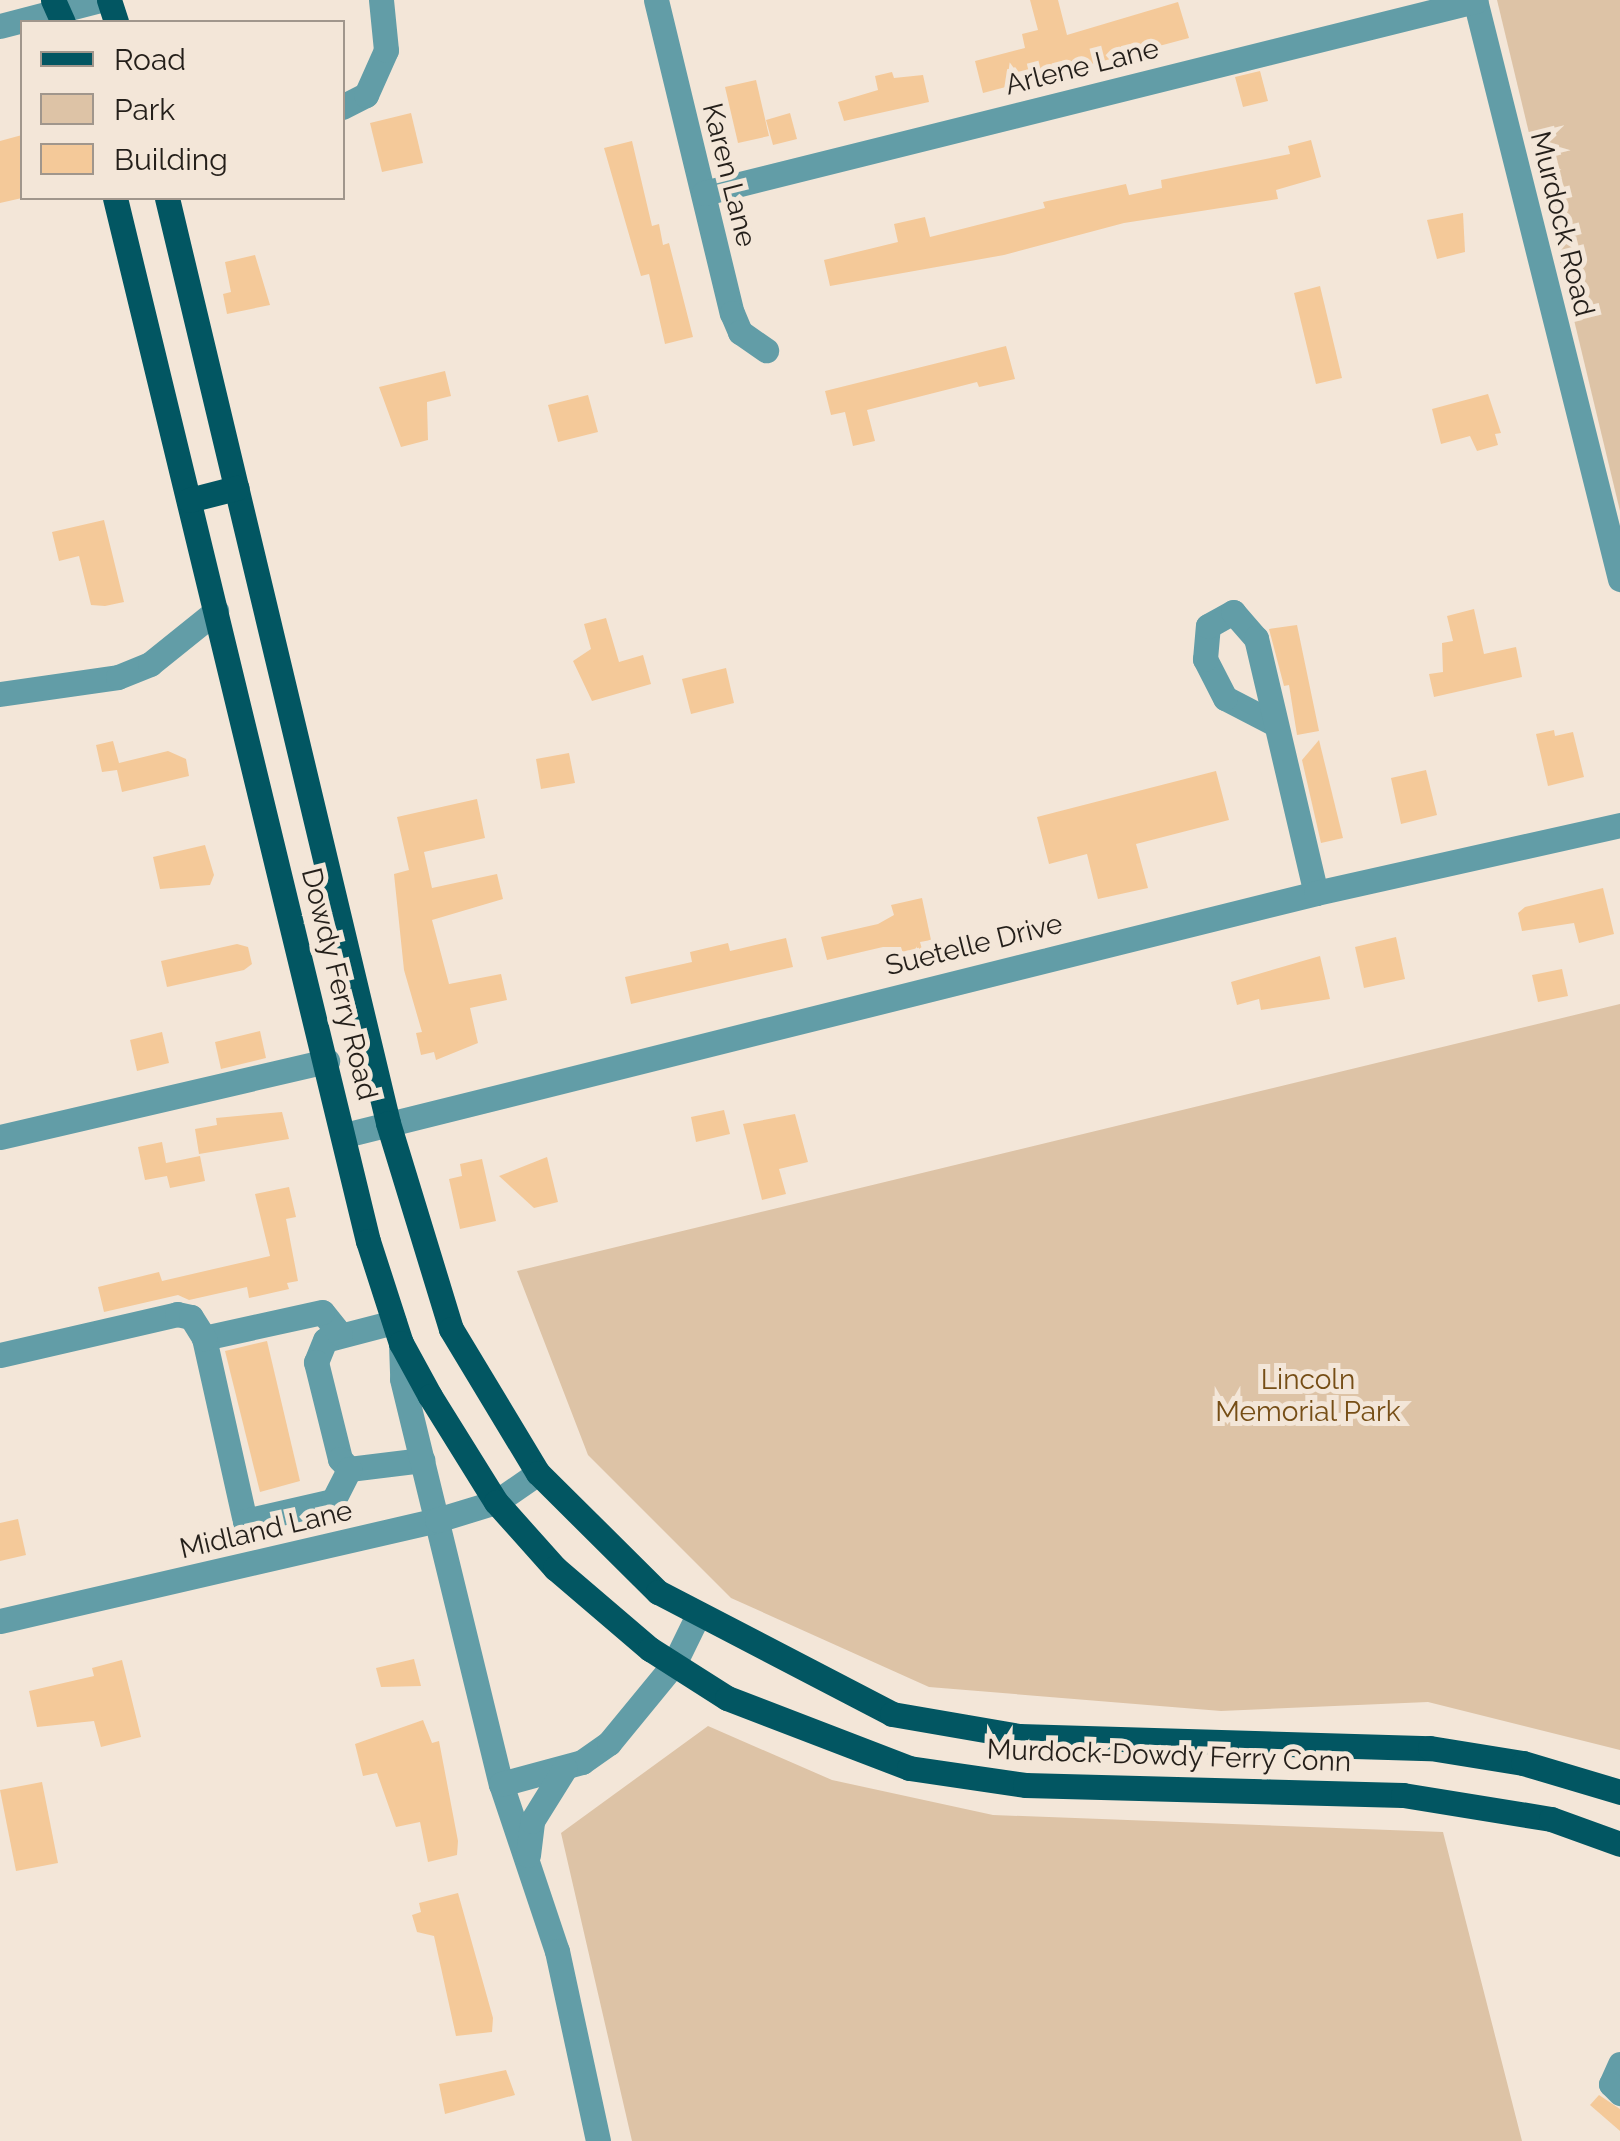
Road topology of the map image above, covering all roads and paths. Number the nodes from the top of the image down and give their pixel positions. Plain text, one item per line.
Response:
1 (100, 0) edge
2 (381, 0) edge
3 (656, 0) edge
4 (1475, 0) edge
5 (58, 11) edge
6 (23, 20) edge
7 (345, 106) edge
8 (704, 192) junction
9 (115, 200) edge
10 (167, 200) edge
11 (766, 350) dead end
12 (236, 488) junction
13 (189, 500) junction
14 (1620, 580) edge
15 (216, 612) junction
16 (0, 694) edge
17 (1275, 724) dead end
18 (1620, 825) edge
19 (1316, 893) junction
20 (326, 1061) junction
21 (388, 1123) junction
22 (345, 1135) junction
23 (0, 1137) edge
24 (398, 1332) junction
25 (340, 1334) junction
26 (204, 1338) junction
27 (0, 1355) edge
28 (422, 1460) junction
29 (349, 1469) junction
30 (538, 1473) junction
31 (496, 1502) junction
32 (437, 1520) junction
33 (698, 1618) junction
34 (0, 1621) edge
35 (674, 1664) junction
36 (1222, 1745) junction
37 (565, 1768) junction
38 (501, 1784) junction
39 (1218, 1790) junction
40 (1620, 1792) edge
41 (1620, 1844) edge
42 (527, 1865) junction
43 (1620, 2064) edge
44 (1620, 2093) edge
45 (598, 2141) edge

1 - 5 street
2 - 7 street
3 - 8 street, Karen Lane
4 - 8 street, Arlene Lane
4 - 14 street, Murdock Road
5 - 6 street
8 - 11 street, Karen Lane
9 - 13 main road, Dowdy Ferry Road
10 - 12 main road, Dowdy Ferry Road
12 - 13 main road
12 - 21 main road, Dowdy Ferry Road
13 - 15 main road, Dowdy Ferry Road
15 - 16 street
15 - 20 main road, Dowdy Ferry Road
17 - 19 street
18 - 19 street, Suetelle Drive
19 - 21 street, Suetelle Drive
20 - 22 main road, Dowdy Ferry Road
20 - 23 street
21 - 22 street, Suetelle Drive
21 - 30 main road, Dowdy Ferry Road
22 - 24 main road, Dowdy Ferry Road
24 - 25 street
24 - 28 street, Dowdy Ferry Road
24 - 31 main road, Murdock-Dowdy Ferry Conn
25 - 26 street
25 - 29 street
26 - 27 street
26 - 29 street
28 - 29 street
28 - 32 street, Dowdy Ferry Road
30 - 31 street, Midland Lane
30 - 33 main road, Murdock-Dowdy Ferry Conn
31 - 32 street, Midland Lane
31 - 35 main road, Murdock-Dowdy Ferry Conn
32 - 34 street, Midland Lane
32 - 38 street, Dowdy Ferry Road
33 - 35 street, Dowdy Ferry Road
33 - 36 main road, Murdock-Dowdy Ferry Conn
35 - 37 street, Dowdy Ferry Road
35 - 39 main road, Murdock-Dowdy Ferry Conn
36 - 39 main road
36 - 40 main road, Murdock-Dowdy Ferry Conn
37 - 38 street, Dowdy Ferry Road
37 - 42 street, Dowdy Ferry Road
38 - 42 street, Dowdy Ferry Road
39 - 41 main road, Murdock-Dowdy Ferry Conn
42 - 45 street, Dowdy Ferry Road
43 - 44 street

